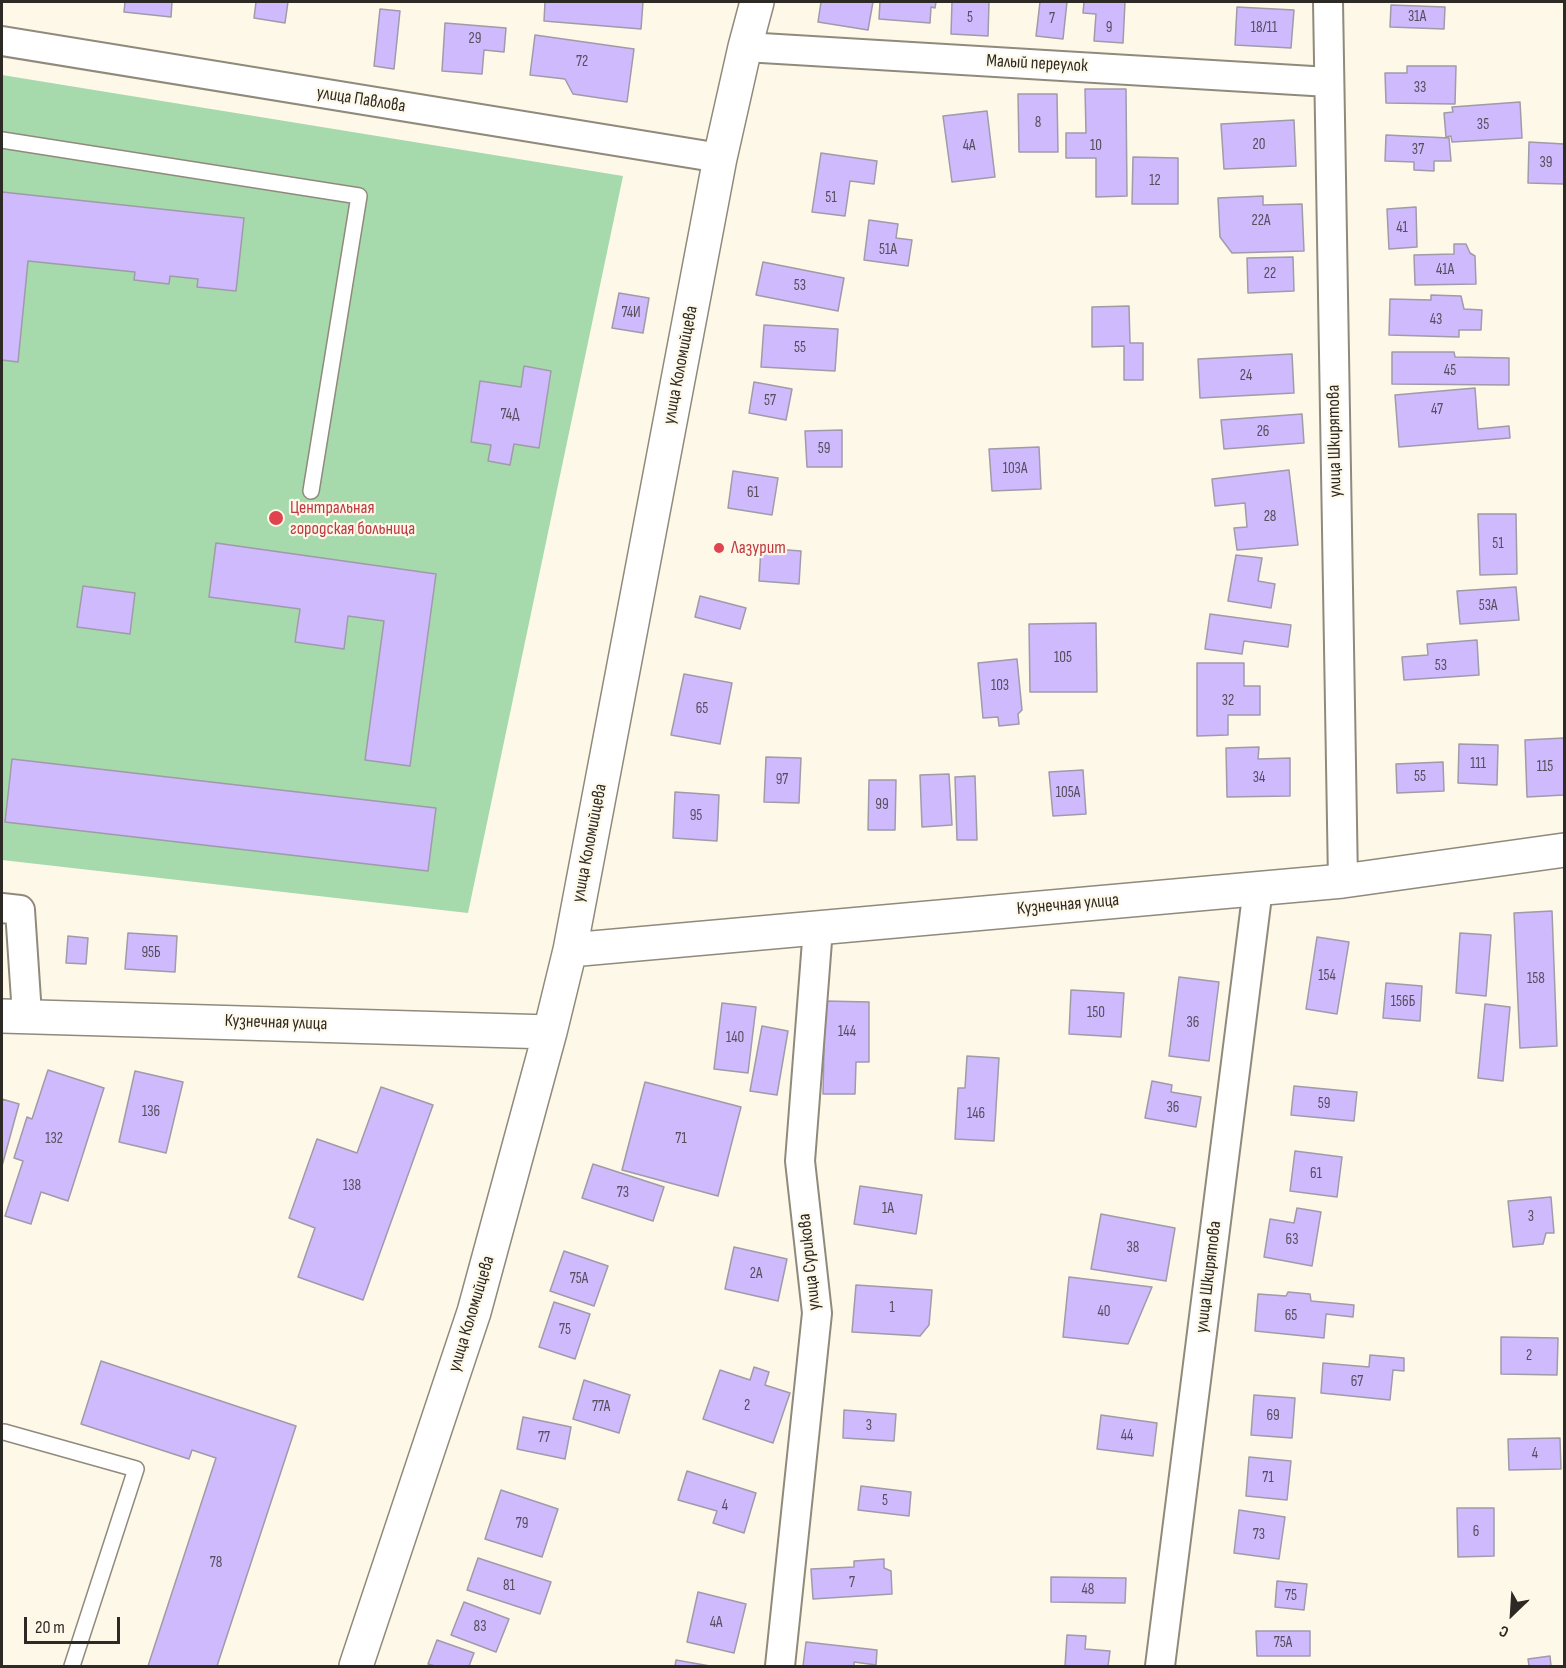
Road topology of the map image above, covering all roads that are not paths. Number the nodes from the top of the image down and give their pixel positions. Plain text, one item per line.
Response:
1 (757, 2) edge
2 (1328, 2) edge
3 (2, 41) edge
4 (745, 47) junction
5 (1329, 82) junction
6 (2, 140) edge
7 (720, 158) junction
8 (311, 491) dead end
9 (1564, 850) edge
10 (1342, 881) junction
11 (1258, 888) junction
12 (2, 908) edge
13 (818, 928) junction
14 (570, 950) junction
15 (14, 1016) edge
16 (550, 1032) junction
17 (4, 1432) dead end
18 (72, 1666) edge
19 (356, 1666) edge
20 (780, 1666) edge
21 (1160, 1666) edge

1 - 4 main road, улица Коломийцева
2 - 5 street, улица Шкирятова
3 - 7 street, улица Павлова
4 - 5 street, Малый переулок
4 - 7 main road, улица Коломийцева
5 - 10 street, улица Шкирятова
6 - 8 lane
7 - 14 main road, улица Коломийцева
9 - 10 main road, Кузнечная улица
10 - 11 main road, Кузнечная улица
11 - 13 main road, Кузнечная улица
11 - 21 street, улица Шкирятова
12 - 15 street
13 - 14 main road, Кузнечная улица
13 - 20 street, улица Сурикова
14 - 16 main road, улица Коломийцева
15 - 16 main road, Кузнечная улица
16 - 19 main road, улица Коломийцева
17 - 18 lane

